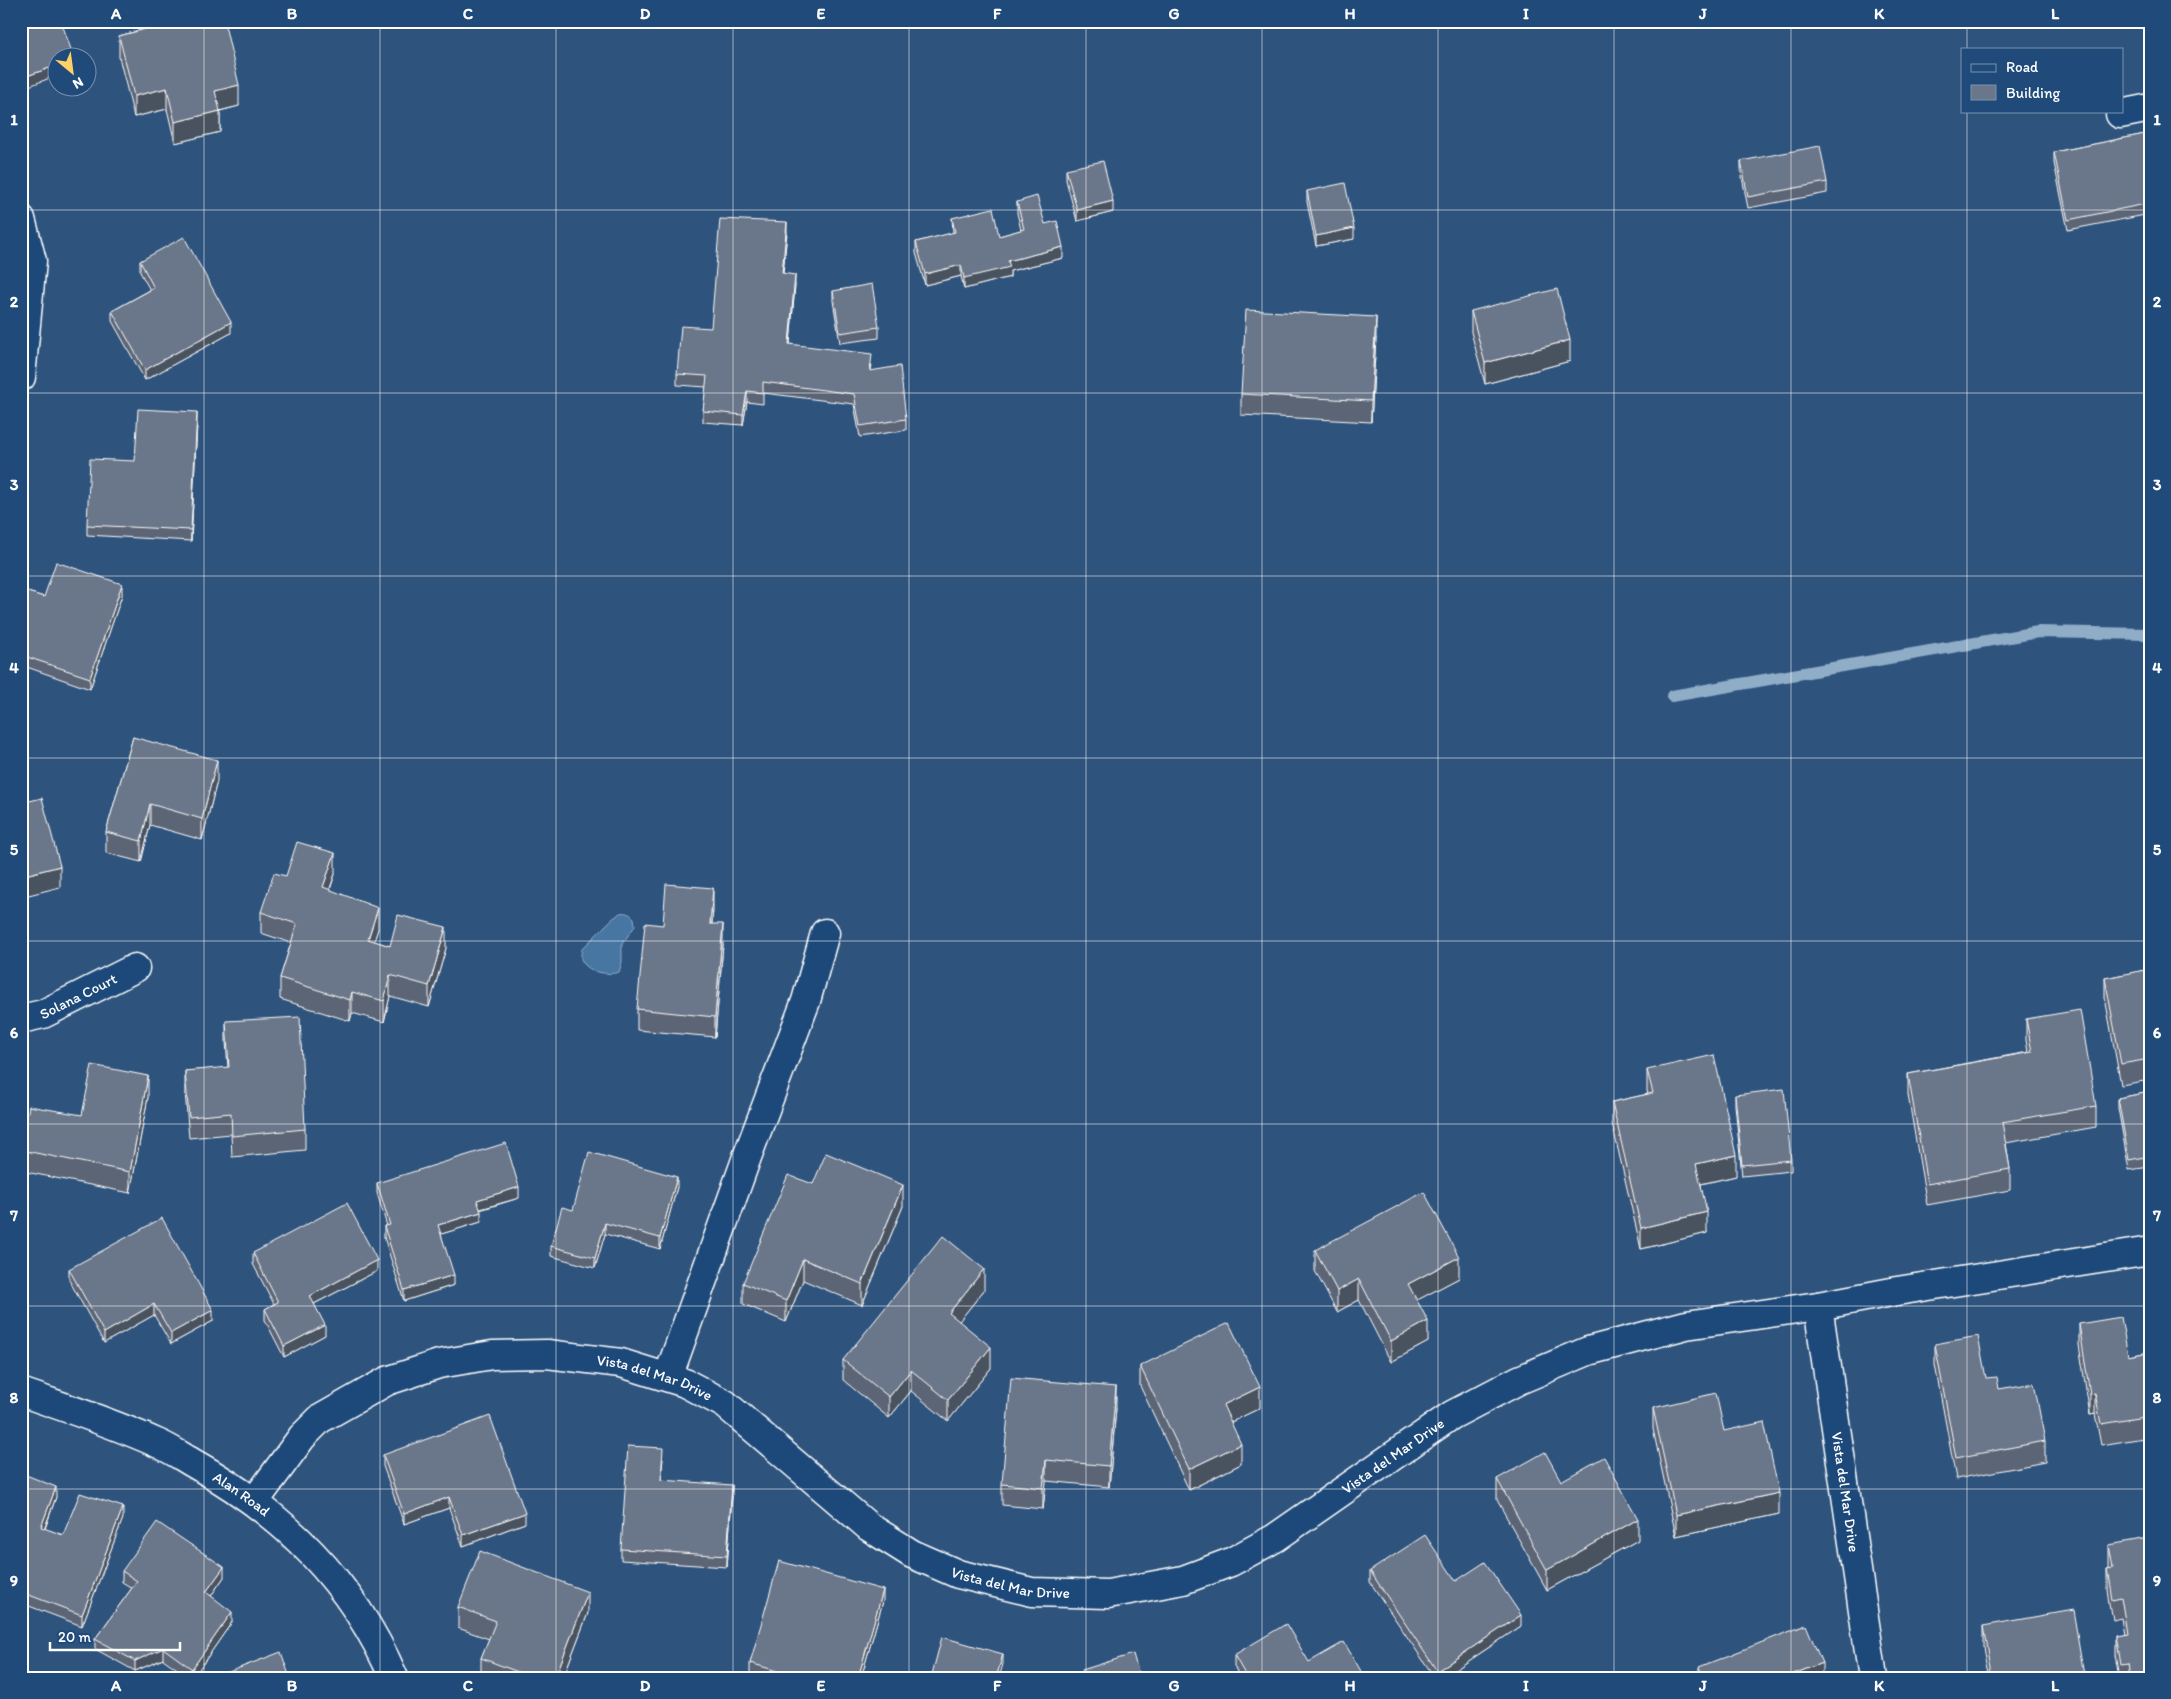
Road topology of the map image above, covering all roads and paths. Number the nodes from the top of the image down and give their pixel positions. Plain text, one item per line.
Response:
1 (2150, 108) edge
2 (2120, 114) dead end
3 (21, 219) edge
4 (21, 377) edge
5 (825, 933) dead end
6 (135, 968) dead end
7 (21, 1019) edge
8 (2150, 1251) edge
9 (1818, 1306) junction
10 (668, 1378) junction
11 (21, 1392) edge
12 (255, 1501) junction
13 (394, 1678) edge
14 (1873, 1678) edge

1 - 2 street
3 - 4 street
5 - 10 street
6 - 7 street, Solana Court
8 - 9 street, Vista del Mar Drive
9 - 10 street, Vista del Mar Drive
9 - 14 street, Vista del Mar Drive
10 - 12 street, Vista del Mar Drive
11 - 12 street, Alan Road
12 - 13 street, Alan Road

